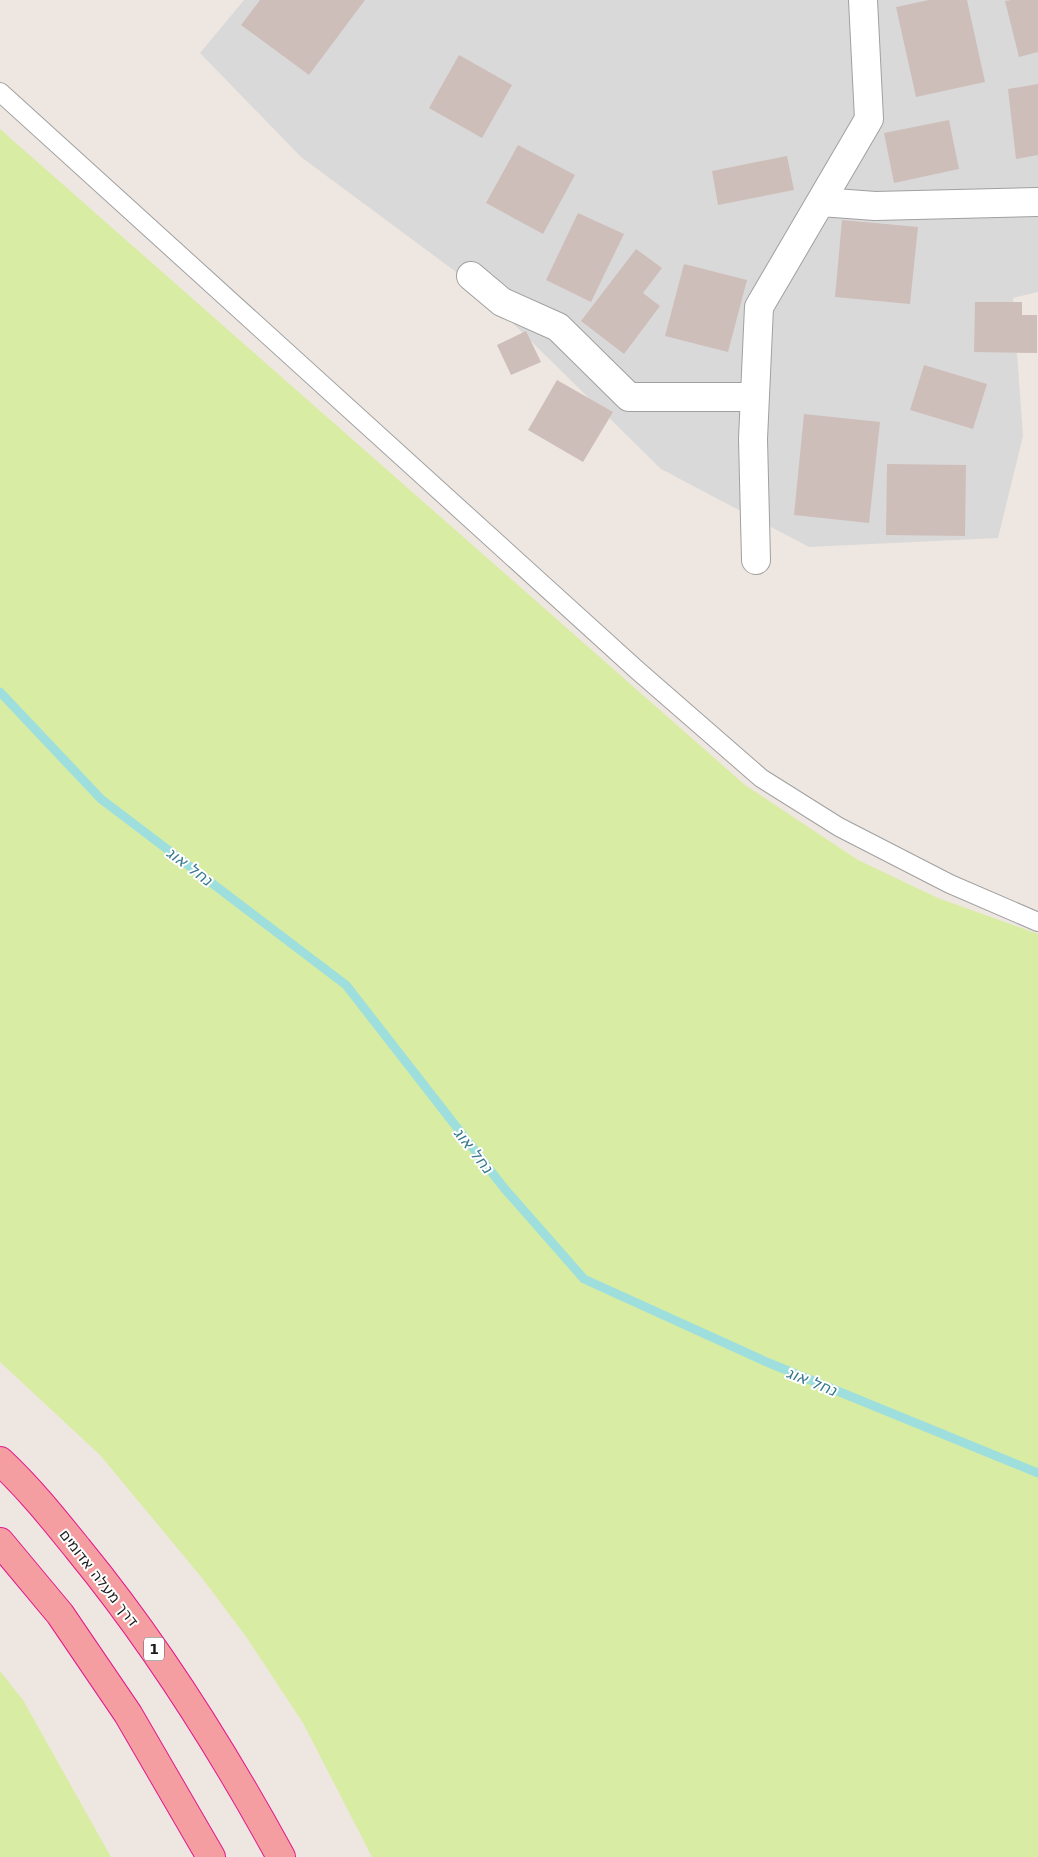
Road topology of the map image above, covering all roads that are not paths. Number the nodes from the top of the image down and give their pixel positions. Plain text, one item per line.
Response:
1 (864, 0) edge
2 (0, 92) edge
3 (820, 202) junction
4 (1038, 202) edge
5 (471, 276) dead end
6 (755, 397) junction
7 (756, 560) dead end
8 (1038, 922) edge
9 (0, 1461) edge
10 (0, 1542) edge
11 (211, 1857) edge
12 (281, 1857) edge

1 - 3 street
2 - 8 lane
3 - 4 street
3 - 6 street
5 - 6 street
6 - 7 street
9 - 12 highway, דרך מעלה אדומים / 1
10 - 11 highway

